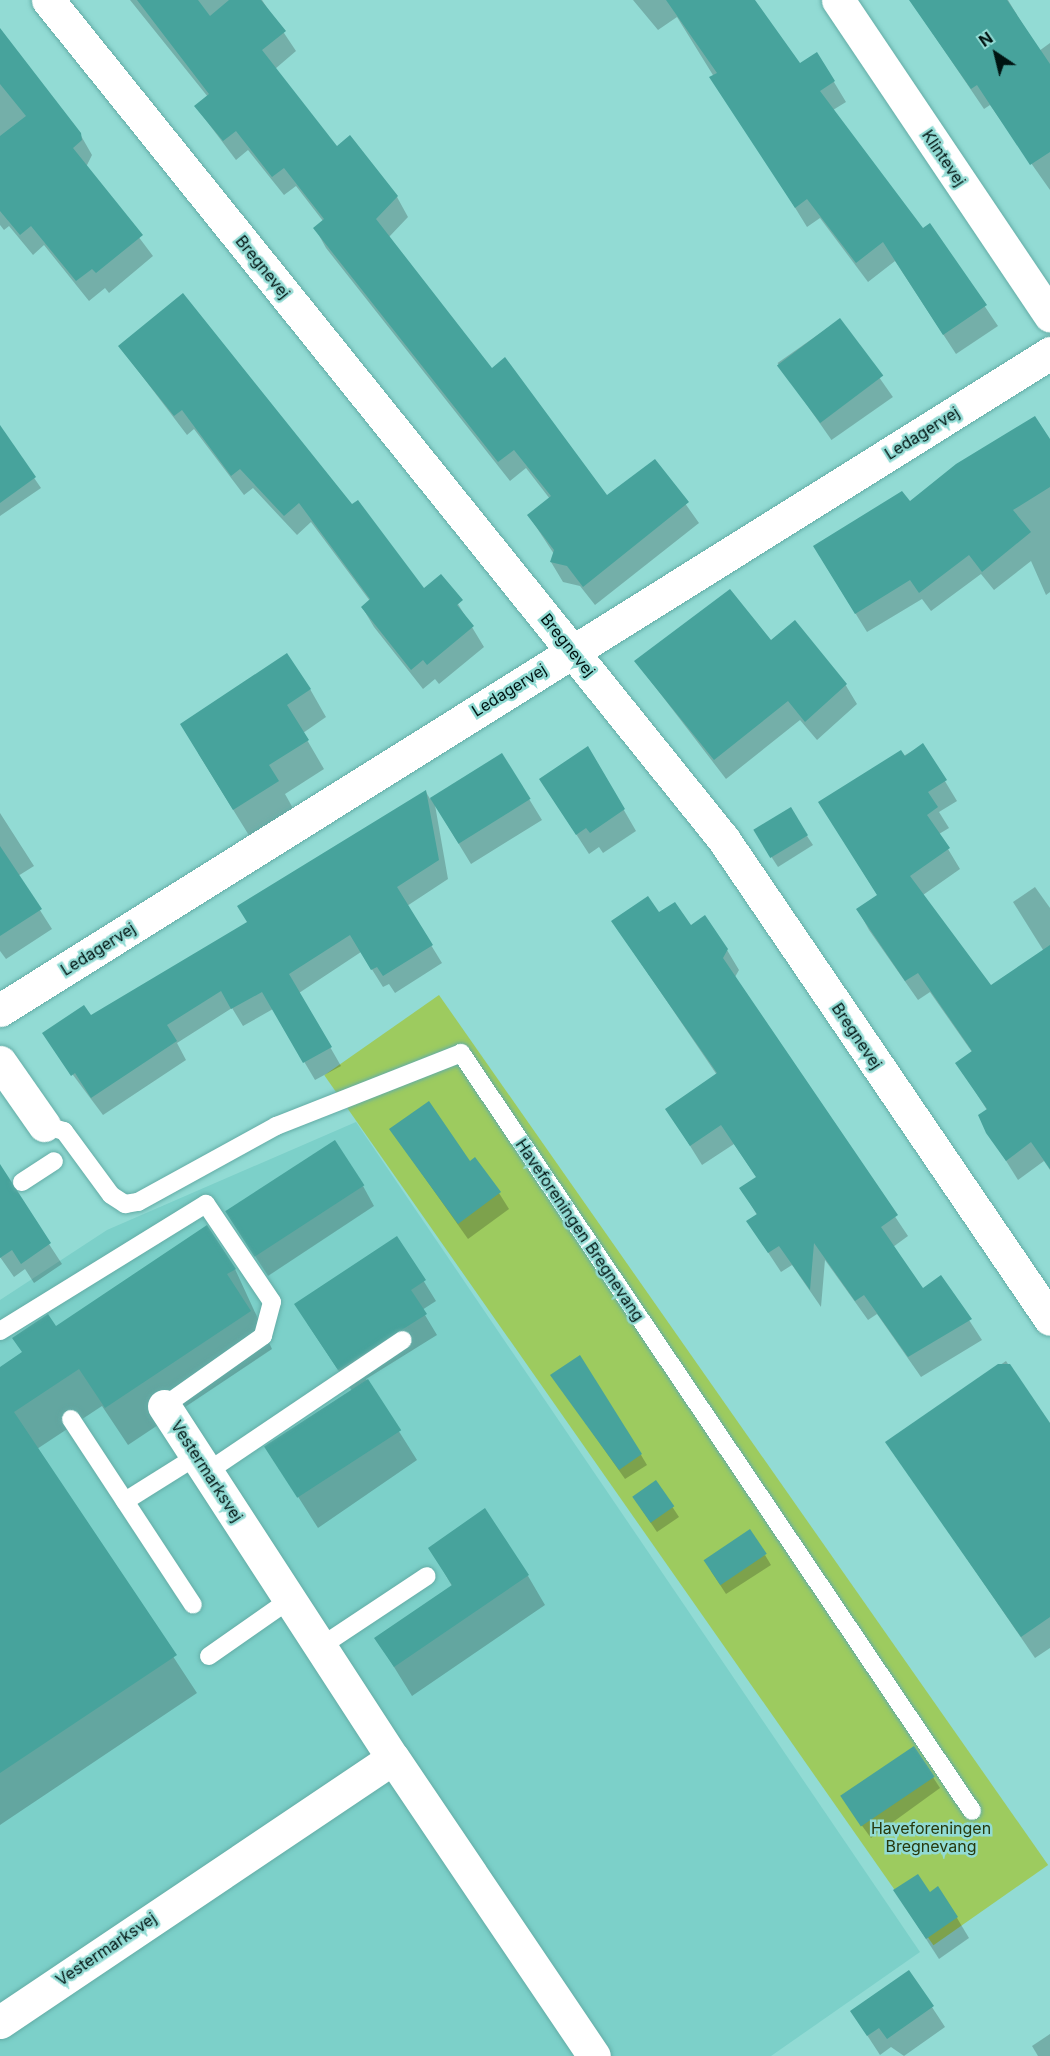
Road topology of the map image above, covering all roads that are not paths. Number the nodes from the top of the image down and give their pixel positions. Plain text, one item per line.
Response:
1 (48, 0) edge
2 (838, 0) edge
3 (1050, 315) edge
4 (1050, 352) edge
5 (572, 650) junction
6 (0, 1011) edge
7 (0, 1062) edge
8 (44, 1125) joint
9 (54, 1161) dead end
10 (22, 1182) dead end
11 (1050, 1319) edge
12 (0, 1331) edge
13 (403, 1340) dead end
14 (164, 1406) joint
15 (71, 1419) dead end
16 (202, 1464) junction
17 (125, 1501) junction
18 (427, 1576) dead end
19 (289, 1600) junction
20 (194, 1605) dead end
21 (320, 1647) junction
22 (209, 1656) dead end
23 (393, 1758) junction
24 (972, 1810) dead end
25 (0, 2022) edge
26 (594, 2056) edge

1 - 5 street, Bregnevej
2 - 3 street, Klintevej
4 - 5 street, Ledagervej
5 - 6 street, Ledagervej
5 - 11 street, Bregnevej
7 - 8 street
8 - 24 lane, Haveforeningen Bregnevang
9 - 10 lane
12 - 14 lane, Vestermarksvej
13 - 16 lane
14 - 16 street, Vestermarksvej
15 - 17 lane
16 - 17 lane
16 - 19 street, Vestermarksvej
17 - 20 lane
18 - 21 lane
19 - 21 street, Vestermarksvej
19 - 22 lane
21 - 23 street, Vestermarksvej
23 - 25 street, Vestermarksvej
23 - 26 street, Vestermarksvej

